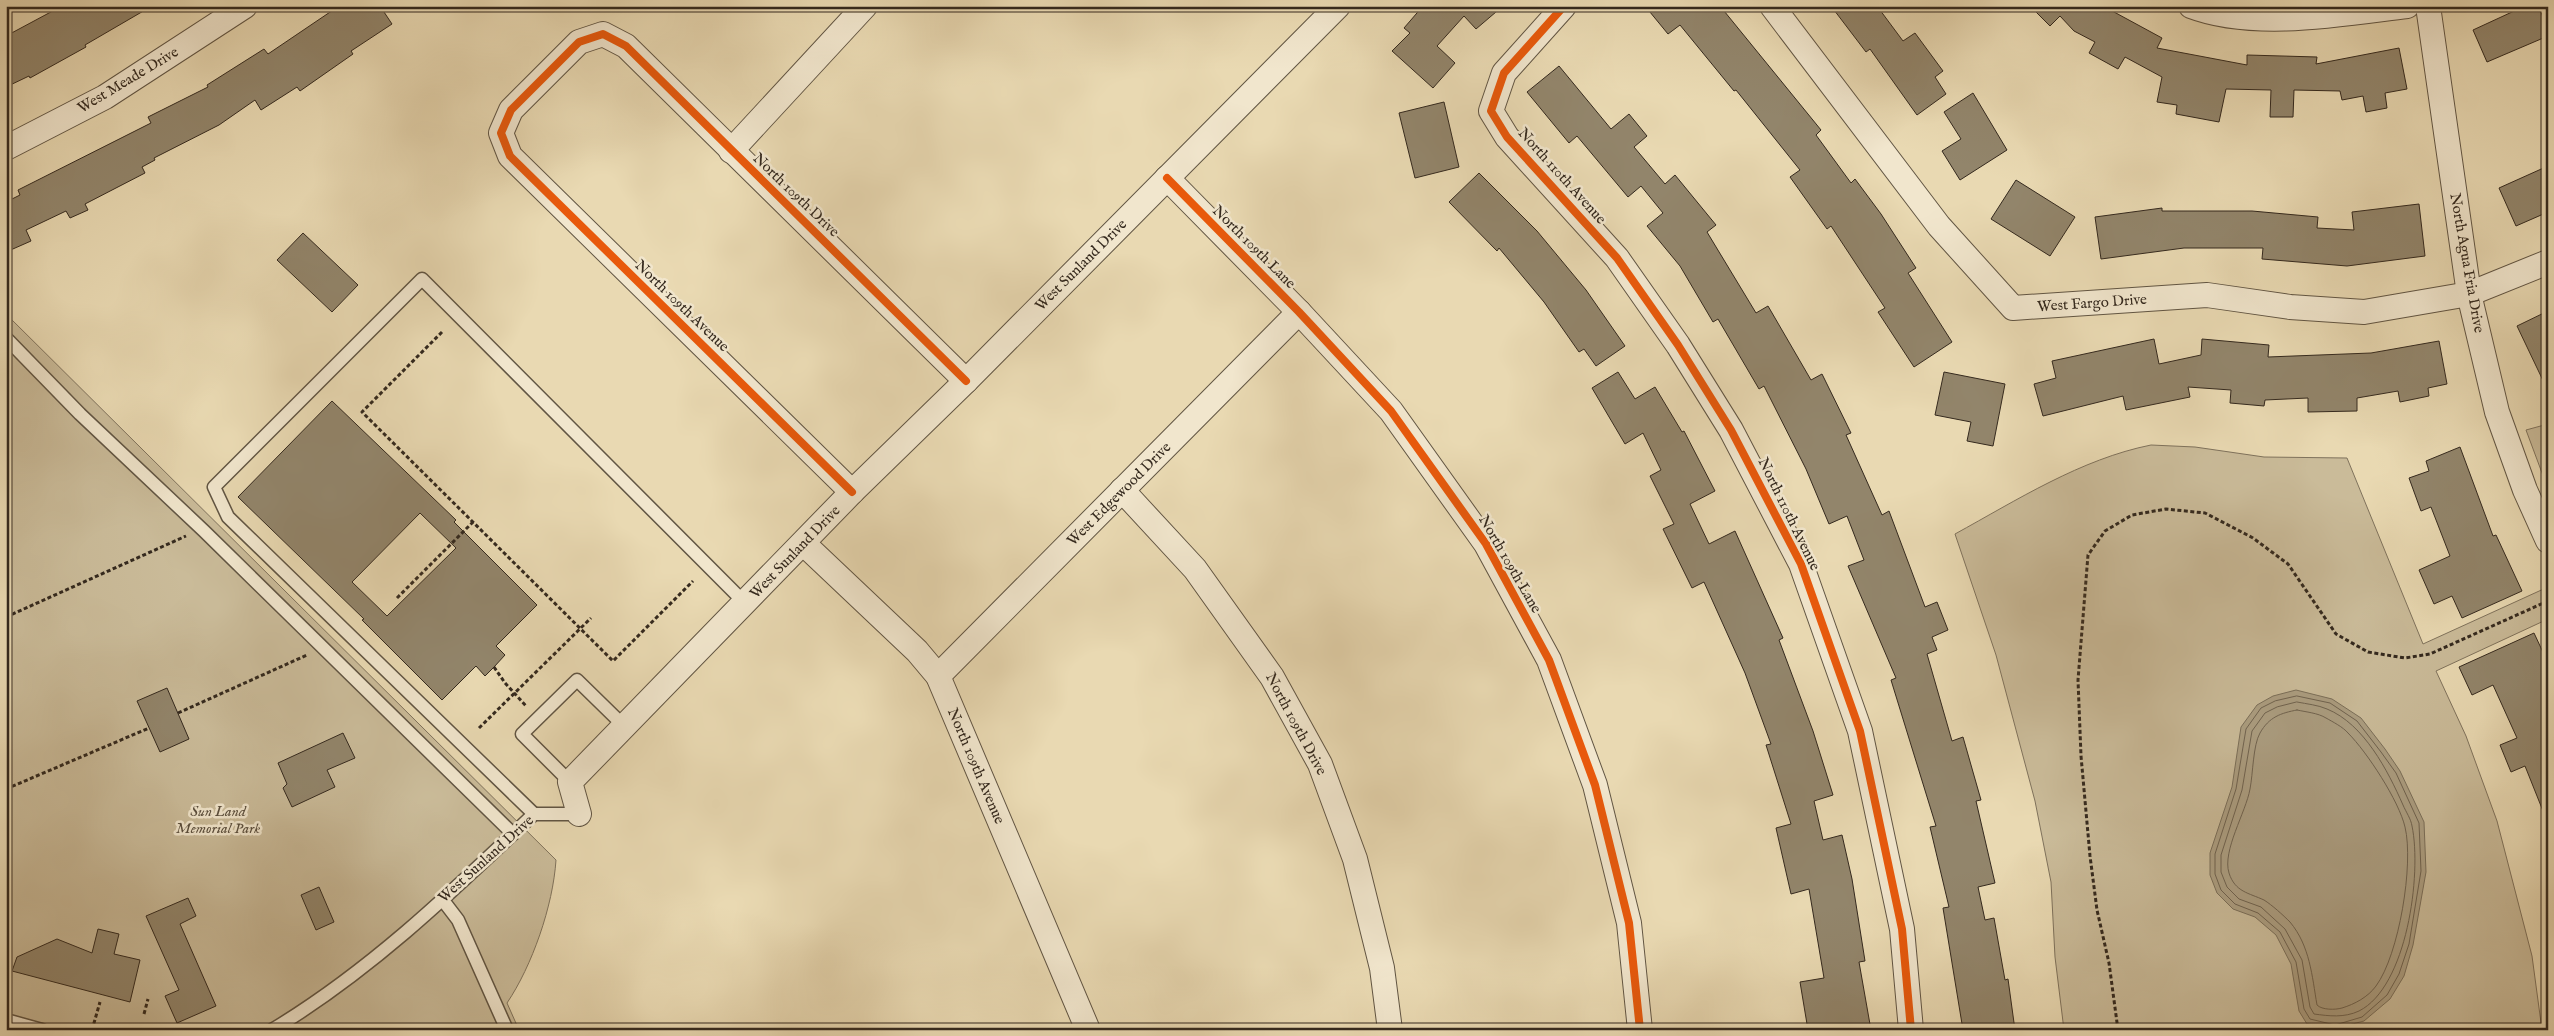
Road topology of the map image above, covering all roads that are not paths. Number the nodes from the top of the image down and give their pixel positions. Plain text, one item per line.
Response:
1 (245, 6) edge
2 (865, 6) edge
3 (1338, 6) edge
4 (1564, 6) edge
5 (1772, 6) edge
6 (2191, 6) edge
7 (2407, 6) edge
8 (2428, 6) edge
9 (501, 133) joint
10 (6, 148) edge
11 (731, 151) junction
12 (1166, 178) junction
13 (2548, 262) edge
14 (2469, 294) junction
15 (1300, 312) junction
16 (6, 338) edge
17 (966, 381) junction
18 (1122, 490) junction
19 (852, 492) junction
20 (2548, 541) edge
21 (804, 544) junction
22 (745, 603) junction
23 (938, 676) junction
24 (623, 726) junction
25 (570, 782) junction
26 (534, 814) junction
27 (579, 814) joint
28 (513, 834) junction
29 (442, 899) junction
30 (6, 1020) edge
31 (42, 1030) edge
32 (272, 1030) edge
33 (507, 1030) edge
34 (1088, 1030) edge
35 (1390, 1030) edge
36 (1640, 1030) edge
37 (1911, 1030) edge

1 - 10 street, West Meade Drive
2 - 11 street
3 - 12 street, West Sunland Drive
4 - 37 street, North 110th Avenue
5 - 14 street, West Fargo Drive
6 - 7 street
8 - 14 street, North Agua Fria Drive
9 - 11 street, North 109th Drive
9 - 19 street, North 109th Avenue
11 - 17 street, North 109th Drive
12 - 15 street, North 109th Lane
12 - 17 street, West Sunland Drive
13 - 14 street, West Fargo Drive
14 - 20 street, North Agua Fria Drive
15 - 18 street, West Edgewood Drive
15 - 36 street, North 109th Lane
16 - 28 lane
17 - 19 street, West Sunland Drive
18 - 23 street, West Edgewood Drive
18 - 35 street, North 109th Drive
19 - 21 street, West Sunland Drive
21 - 22 street, West Sunland Drive
21 - 23 street, North 109th Avenue
22 - 24 street, West Sunland Drive
22 - 26 lane
23 - 34 street, North 109th Avenue
24 - 25 street, West Sunland Drive
24 - 25 lane
25 - 27 street, West Sunland Drive
26 - 27 lane, West Sunland Drive
26 - 28 lane, West Sunland Drive
28 - 29 lane, West Sunland Drive
29 - 32 lane, West Sunland Drive
29 - 33 lane
30 - 31 lane

